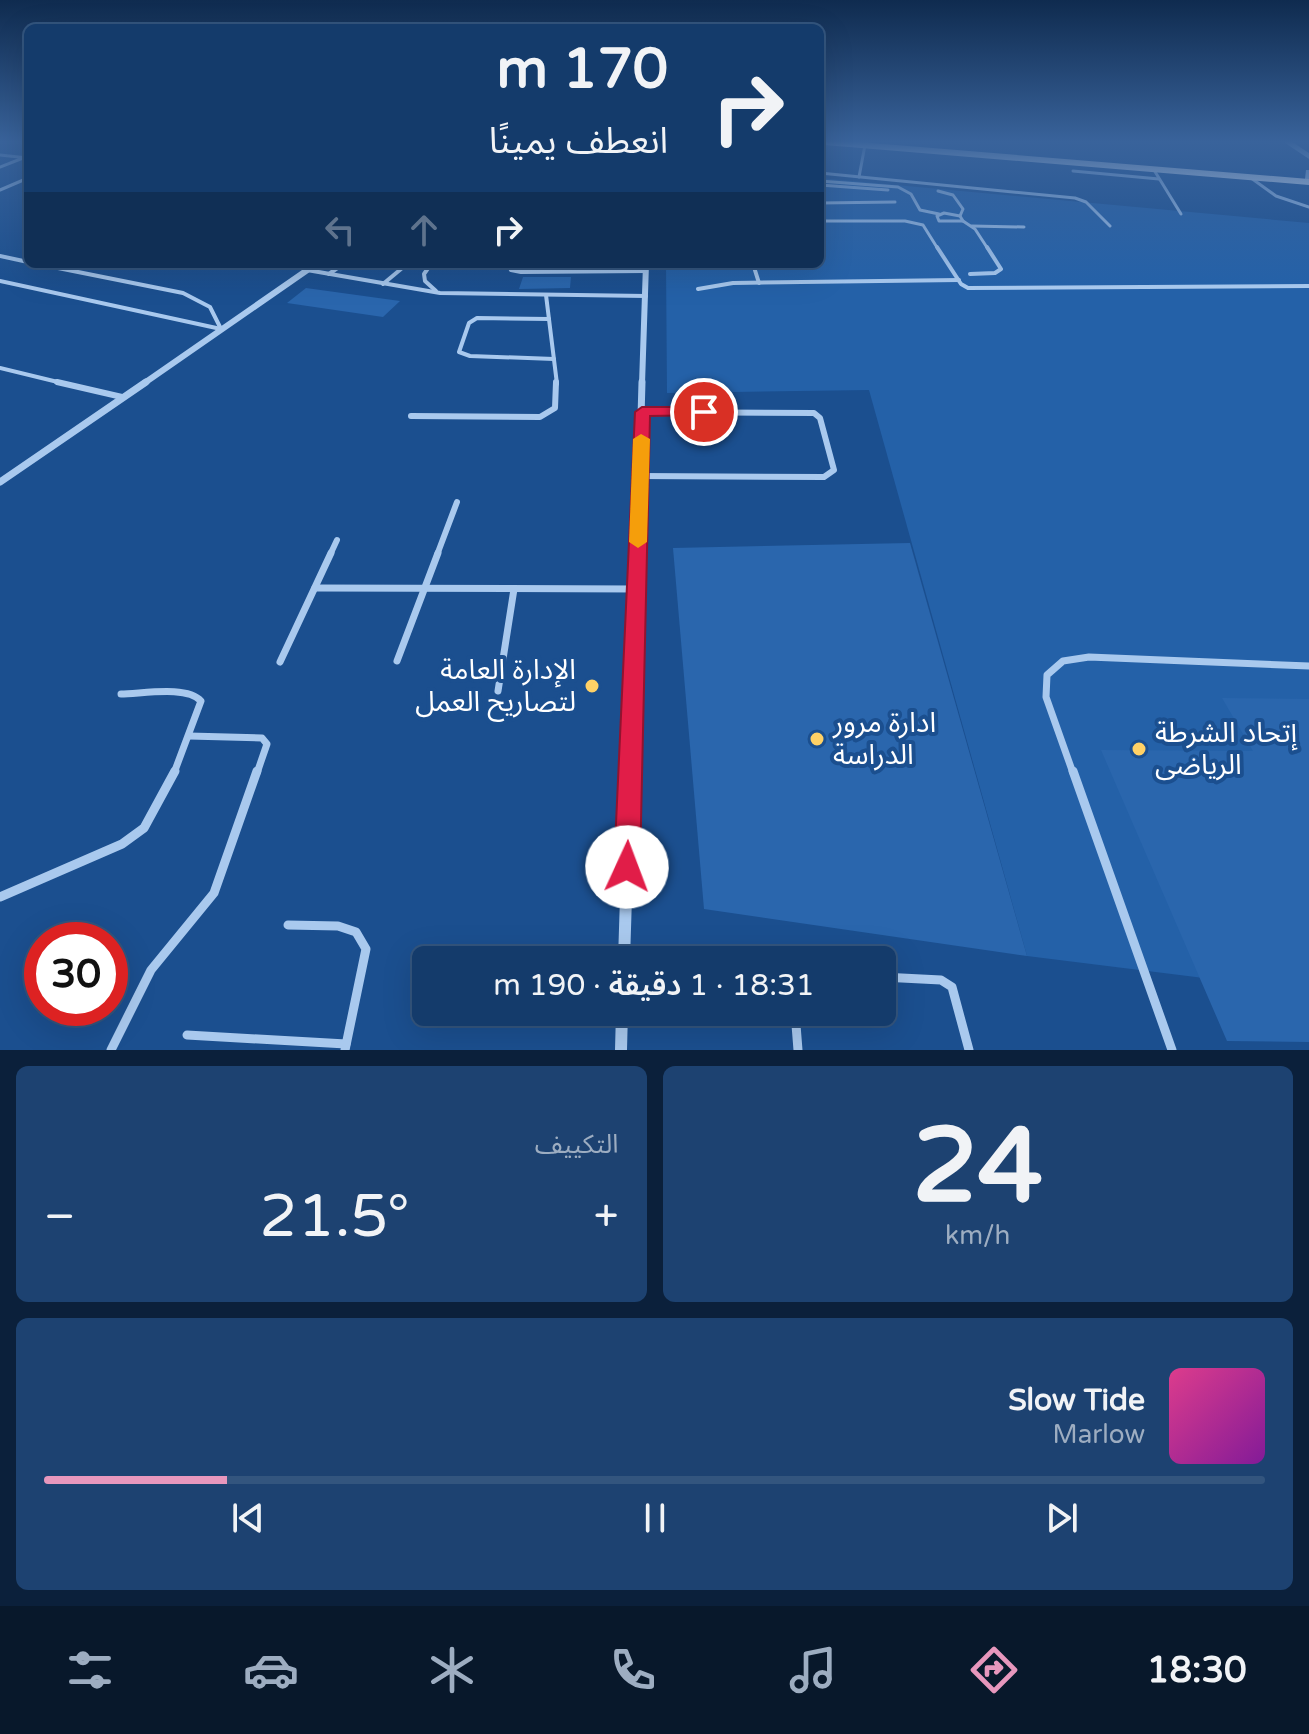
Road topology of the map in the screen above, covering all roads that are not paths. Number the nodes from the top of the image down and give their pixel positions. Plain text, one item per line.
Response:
1 (862, 191) edge
2 (906, 191) edge
3 (938, 191) dead end
4 (1003, 191) edge
5 (1167, 191) edge
6 (1269, 191) edge
7 (865, 202) junction
8 (895, 202) dead end
9 (824, 203) edge
10 (1309, 207) edge
11 (939, 214) junction
12 (1181, 214) dead end
13 (962, 218) junction
14 (824, 221) edge
15 (972, 226) junction
16 (1110, 226) dead end
17 (1024, 227) dead end
18 (0, 256) edge
19 (24, 261) edge
20 (58, 268) edge
21 (310, 268) edge
22 (337, 268) edge
23 (402, 268) edge
24 (428, 268) edge
25 (510, 268) edge
26 (646, 268) edge
27 (754, 268) edge
28 (307, 270) junction
29 (329, 274) junction
30 (970, 274) dead end
31 (959, 280) junction
32 (0, 281) edge
33 (9, 283) junction
34 (759, 283) junction
35 (383, 284) junction
36 (1309, 286) edge
37 (0, 287) edge
38 (698, 289) dead end
39 (440, 293) junction
40 (546, 295) junction
41 (646, 296) junction
42 (549, 319) junction
43 (221, 329) junction
44 (554, 359) junction
45 (0, 368) edge
46 (122, 397) junction
47 (642, 412) junction
48 (411, 416) dead end
49 (640, 476) junction
50 (0, 482) edge
51 (457, 502) dead end
52 (337, 540) dead end
53 (315, 588) junction
54 (424, 589) junction
55 (514, 589) junction
56 (636, 589) junction
57 (397, 661) dead end
58 (280, 662) dead end
59 (1309, 666) edge
60 (498, 691) dead end
61 (121, 694) dead end
62 (189, 736) junction
63 (0, 897) edge
64 (288, 925) dead end
65 (624, 946) edge
66 (896, 978) edge
67 (622, 1026) edge
68 (796, 1026) edge
69 (187, 1035) dead end
70 (345, 1047) edge
71 (111, 1050) edge
72 (621, 1050) edge
73 (798, 1050) edge
74 (969, 1050) edge
75 (1172, 1050) edge

1 - 7 lane
2 - 11 lane
3 - 13 lane
4 - 16 lane
5 - 12 lane
6 - 10 lane
7 - 8 lane
7 - 9 lane
11 - 13 lane
11 - 13 lane
13 - 15 lane
14 - 31 lane
15 - 17 lane
15 - 30 lane
18 - 19 lane
20 - 43 lane
21 - 28 street
22 - 29 lane
23 - 35 lane
24 - 39 lane
25 - 26 lane
26 - 41 street
27 - 34 lane
28 - 29 lane
28 - 43 street
29 - 35 lane
31 - 34 lane
31 - 36 lane
32 - 33 lane
33 - 37 lane
33 - 43 lane
34 - 38 lane
35 - 39 lane
39 - 40 lane
40 - 41 lane
40 - 42 lane
41 - 47 street
42 - 44 lane
42 - 44 lane
43 - 46 street
44 - 48 lane
45 - 46 lane
46 - 50 street
47 - 49 street
47 - 49 lane
49 - 56 street
51 - 54 lane
52 - 53 lane
53 - 54 lane
53 - 58 lane
54 - 55 lane
54 - 57 lane
55 - 56 lane
55 - 60 lane
56 - 65 street
59 - 75 lane
61 - 62 lane
62 - 63 lane
62 - 71 lane
64 - 70 lane
66 - 74 lane
67 - 72 street
68 - 73 lane
69 - 70 lane

